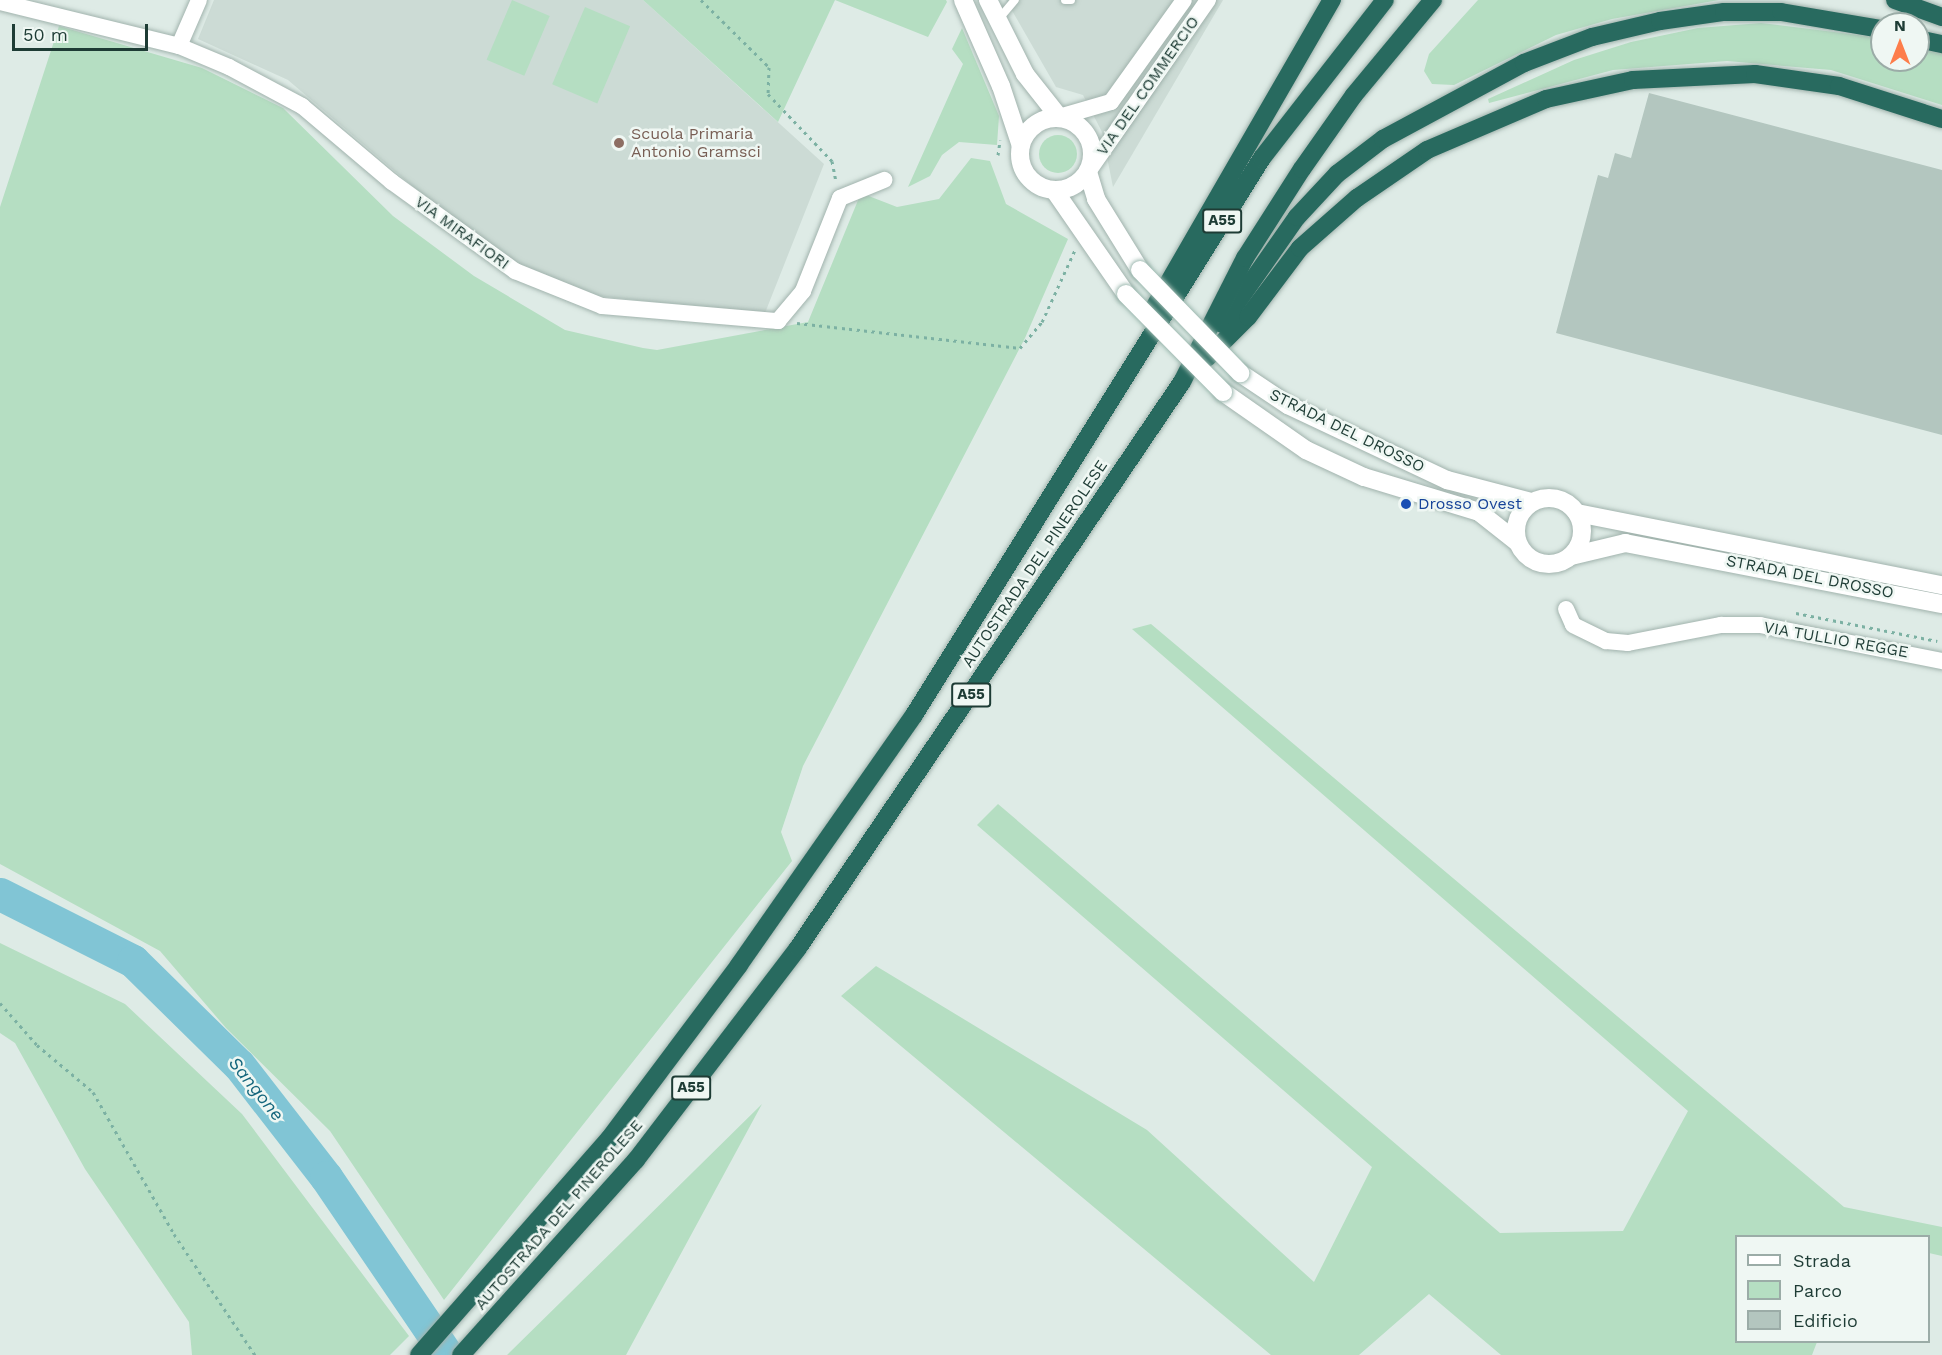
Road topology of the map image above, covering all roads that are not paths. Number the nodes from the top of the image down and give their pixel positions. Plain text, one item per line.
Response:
1 (199, 0) edge
2 (963, 0) edge
3 (988, 0) edge
4 (1015, 0) edge
5 (1065, 0) edge
6 (1071, 0) edge
7 (1184, 0) edge
8 (1208, 0) edge
9 (1332, 0) edge
10 (1385, 0) edge
11 (1433, 0) edge
12 (1895, 0) edge
13 (0, 2) edge
14 (1942, 17) edge
15 (998, 21) junction
16 (1870, 27) edge
17 (178, 46) junction
18 (1059, 117) junction
19 (1942, 119) edge
20 (1021, 146) junction
21 (1088, 172) junction
22 (884, 180) dead end
23 (1054, 190) junction
24 (1182, 382) junction
25 (1076, 453) junction
26 (1531, 502) junction
27 (1577, 513) junction
28 (1517, 543) junction
29 (1571, 556) junction
30 (1942, 585) edge
31 (1942, 604) edge
32 (1566, 609) dead end
33 (1942, 661) edge
34 (419, 1355) edge
35 (461, 1355) edge

1 - 17 street
2 - 20 street
3 - 15 street
4 - 15 lane
5 - 6 lane
7 - 18 street, VIA DEL COMMERCIO
8 - 21 street, VIA DEL COMMERCIO
9 - 25 highway
10 - 25 highway, AUTOSTRADA DEL PINEROLESE / A55
11 - 24 highway, AUTOSTRADA DEL PINEROLESE / A55
12 - 14 highway
13 - 17 street, VIA MIRAFIORI
15 - 18 street
16 - 24 highway
17 - 22 street, VIA MIRAFIORI
18 - 20 street
18 - 21 street
19 - 24 highway
20 - 23 street
21 - 23 street
21 - 26 street, STRADA DEL DROSSO, bridge
23 - 28 street, STRADA DEL DROSSO, bridge
24 - 35 highway, AUTOSTRADA DEL PINEROLESE / A55
25 - 34 highway, AUTOSTRADA DEL PINEROLESE / A55
26 - 27 street
26 - 28 street
27 - 29 street
27 - 30 street, STRADA DEL DROSSO
28 - 29 street
29 - 31 street, STRADA DEL DROSSO
32 - 33 street, VIA TULLIO REGGE

